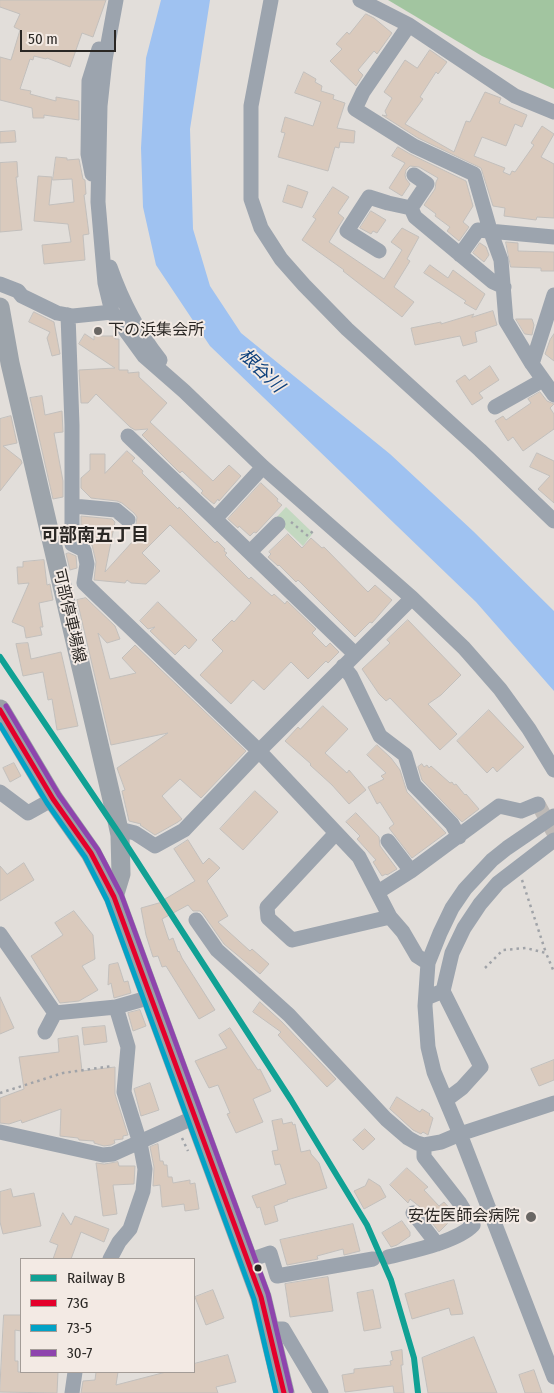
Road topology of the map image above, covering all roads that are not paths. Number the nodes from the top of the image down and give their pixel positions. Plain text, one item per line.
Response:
1 (271, 0) edge
2 (360, 0) edge
3 (116, 3) edge
4 (409, 25) junction
5 (554, 112) edge
6 (414, 175) dead end
7 (411, 208) junction
8 (490, 230) junction
9 (554, 237) edge
10 (100, 239) junction
11 (379, 251) dead end
12 (460, 255) junction
13 (0, 284) edge
14 (504, 287) junction
15 (554, 295) edge
16 (22, 296) junction
17 (0, 297) edge
18 (0, 307) edge
19 (112, 312) junction
20 (68, 316) junction
21 (551, 322) edge
22 (5, 364) edge
23 (532, 364) junction
24 (543, 380) junction
25 (184, 391) junction
26 (554, 395) edge
27 (494, 407) dead end
28 (128, 436) dead end
29 (263, 467) junction
30 (73, 506) junction
31 (215, 519) junction
32 (128, 520) dead end
33 (554, 521) edge
34 (278, 524) road end
35 (250, 552) junction
36 (412, 598) junction
37 (355, 654) junction
38 (343, 666) junction
39 (0, 710) edge
40 (259, 751) junction
41 (554, 770) edge
42 (0, 792) edge
43 (53, 799) junction
44 (538, 804) dead end
45 (554, 816) edge
46 (119, 829) junction
47 (336, 833) junction
48 (459, 837) junction
49 (554, 840) edge
50 (388, 841) dead end
51 (411, 871) junction
52 (378, 892) junction
53 (114, 896) junction
54 (390, 917) junction
55 (196, 920) dead end
56 (0, 934) edge
57 (428, 962) junction
58 (443, 991) junction
59 (152, 997) junction
60 (426, 998) junction
61 (116, 1007) junction
62 (55, 1013) junction
63 (45, 1032) dead end
64 (446, 1100) junction
65 (554, 1103) edge
66 (195, 1117) junction
67 (0, 1132) edge
68 (460, 1134) junction
69 (140, 1143) junction
70 (424, 1145) junction
71 (412, 1213) dead end
72 (437, 1244) junction
73 (388, 1256) dead end
74 (111, 1258) edge
75 (373, 1259) dead end
76 (247, 1261) junction
77 (269, 1329) junction
78 (75, 1373) edge
79 (554, 1377) edge
80 (72, 1393) edge
81 (284, 1393) edge
82 (321, 1393) edge

1 - 33 street
2 - 4 street
3 - 10 street
4 - 5 street
4 - 8 street
6 - 7 street
7 - 11 street
7 - 12 street
8 - 9 street
8 - 12 street
8 - 14 street
10 - 19 street
10 - 25 street
12 - 14 street
13 - 16 street
14 - 23 street
15 - 21 street
16 - 17 street
16 - 20 street
18 - 22 main road, 可部停車場線
19 - 20 street
19 - 25 street
20 - 30 street
21 - 23 street
22 - 46 main road, 可部停車場線
23 - 24 street
24 - 26 street
24 - 27 street
25 - 29 street
28 - 31 street
29 - 31 street
29 - 36 street
30 - 32 street
30 - 40 street
31 - 35 street
34 - 35 street
35 - 37 street
36 - 37 street
36 - 41 street
37 - 38 street
38 - 40 street
38 - 48 street
39 - 43 highway
40 - 46 street
40 - 47 street
42 - 43 street
43 - 53 highway
44 - 48 street
45 - 57 street
46 - 53 main road, 可部停車場線
47 - 52 street
47 - 54 street
48 - 51 street
49 - 58 street
50 - 51 street
51 - 52 street
52 - 54 street
53 - 59 highway
54 - 57 street
55 - 70 street
56 - 62 street
57 - 60 street
58 - 60 street
58 - 64 street
59 - 61 street
59 - 66 highway
60 - 64 street
61 - 62 street
61 - 69 street
62 - 63 street
64 - 68 street
65 - 68 street
66 - 69 street
66 - 76 highway
67 - 69 street
68 - 70 street
68 - 79 street
69 - 74 street
70 - 72 street
71 - 72 street
72 - 73 street
75 - 76 street
76 - 77 highway
77 - 81 highway
77 - 82 street
78 - 80 street

